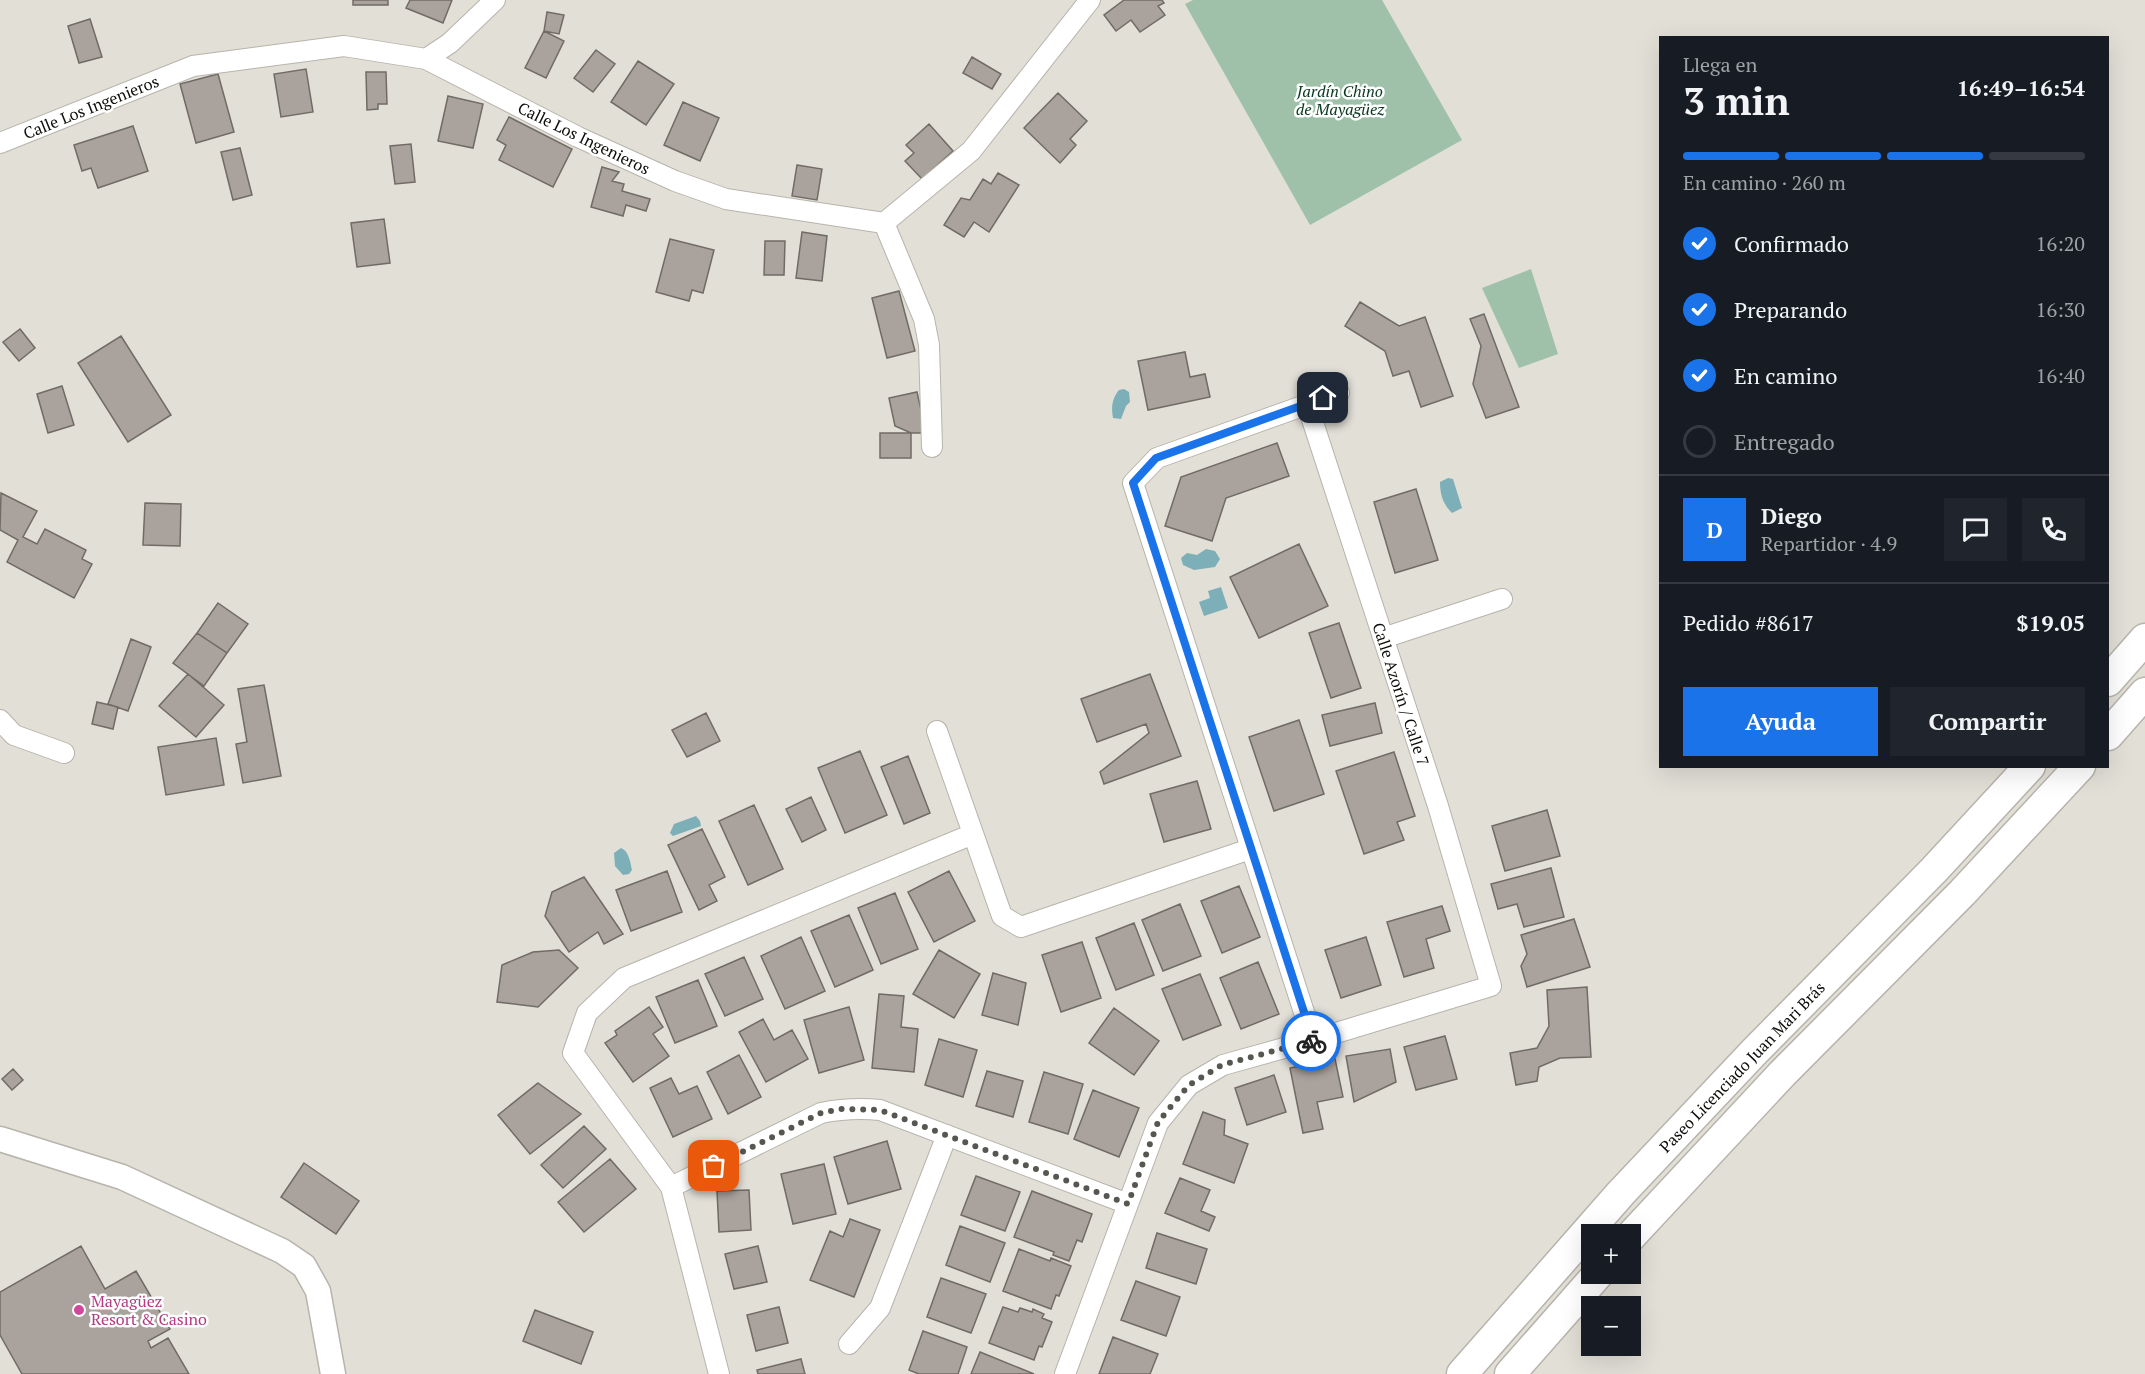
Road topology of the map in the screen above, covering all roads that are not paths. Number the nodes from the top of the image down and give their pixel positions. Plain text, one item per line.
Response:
1 (495, 0) edge
2 (1090, 0) edge
3 (426, 59) junction
4 (0, 143) edge
5 (884, 223) junction
6 (1339, 393) dead end
7 (1307, 404) junction
8 (932, 447) dead end
9 (1503, 599) dead end
10 (1383, 638) junction
11 (2145, 639) edge
12 (2109, 680) edge
13 (2145, 693) edge
14 (0, 720) edge
15 (938, 731) dead end
16 (2109, 734) edge
17 (64, 753) dead end
18 (2028, 768) edge
19 (2078, 768) edge
20 (973, 834) junction
21 (1250, 849) junction
22 (1313, 1040) junction
23 (948, 1135) junction
24 (0, 1139) edge
25 (671, 1187) junction
26 (1128, 1204) junction
27 (1641, 1225) edge
28 (1589, 1284) edge
29 (849, 1344) dead end
30 (333, 1374) edge
31 (718, 1374) edge
32 (1065, 1374) edge
33 (1462, 1374) edge
34 (1510, 1374) edge

1 - 3 street
2 - 5 street
3 - 4 street, Calle Los Ingenieros
3 - 5 street, Calle Los Ingenieros
5 - 8 street
6 - 7 street
7 - 10 street, Calle Azorín / Calle 7
7 - 21 street
9 - 10 street
10 - 22 street, Calle Azorín / Calle 7
11 - 12 main road
13 - 16 main road
14 - 17 street
15 - 20 street
18 - 33 main road, Paseo Licenciado Juan Mari Brás
19 - 27 main road, Paseo Licenciado Juan Mari Brás
20 - 21 street
20 - 25 street
21 - 22 street
22 - 26 street
23 - 25 street
23 - 26 street
23 - 29 street
24 - 30 street
25 - 31 street
26 - 32 street
28 - 34 main road

